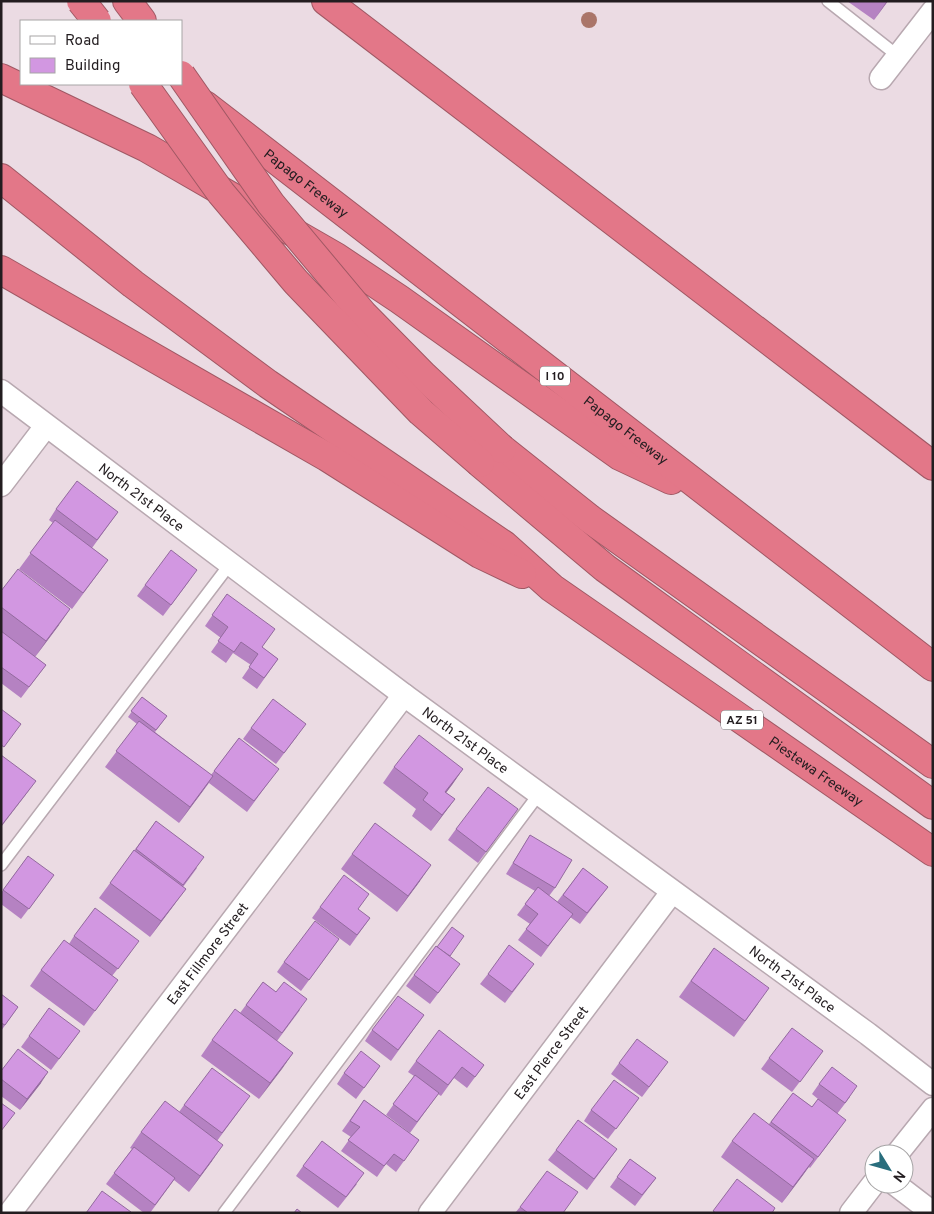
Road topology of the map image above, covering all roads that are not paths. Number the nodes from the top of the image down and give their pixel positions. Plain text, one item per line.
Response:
1 (72, 1) edge
2 (81, 1) edge
3 (126, 1) edge
4 (326, 1) edge
5 (828, 1) edge
6 (933, 11) edge
7 (96, 20) edge
8 (96, 20) edge
9 (141, 20) edge
10 (898, 56) junction
11 (182, 76) edge
12 (1, 78) edge
13 (881, 78) dead end
14 (144, 85) edge
15 (179, 85) edge
16 (1, 178) edge
17 (1, 270) edge
18 (1, 391) edge
19 (46, 426) junction
20 (491, 456) junction
21 (933, 466) edge
22 (1, 484) edge
23 (718, 503) junction
24 (230, 564) junction
25 (552, 588) junction
26 (933, 667) edge
27 (404, 695) junction
28 (933, 764) edge
29 (539, 794) junction
30 (933, 805) edge
31 (933, 852) edge
32 (1, 865) edge
33 (672, 892) junction
34 (933, 1084) edge
35 (933, 1108) edge
36 (904, 1144) edge
37 (865, 1194) edge
38 (908, 1194) edge
39 (10, 1213) edge
40 (224, 1213) edge
41 (430, 1213) edge
42 (850, 1213) edge
43 (933, 1213) edge

1 - 7 highway
2 - 8 highway, bridge
3 - 9 highway
4 - 21 highway
5 - 10 lane
6 - 10 street
10 - 13 street
11 - 20 highway, bridge
12 - 23 highway
14 - 20 highway, bridge
15 - 23 highway, Papago Freeway / I 10
16 - 25 highway
17 - 25 highway
18 - 19 street, North 21st Place
19 - 22 street
19 - 24 street, North 21st Place
20 - 28 highway
20 - 30 highway
23 - 26 highway, Papago Freeway / I 10
24 - 27 street, North 21st Place
24 - 32 lane
25 - 31 highway, Piestewa Freeway / AZ 51
27 - 29 street, North 21st Place
27 - 39 street, East Fillmore Street
29 - 33 street, North 21st Place
29 - 40 lane
33 - 34 street, North 21st Place
33 - 41 street, East Pierce Street
35 - 36 street
37 - 42 street
38 - 43 street

